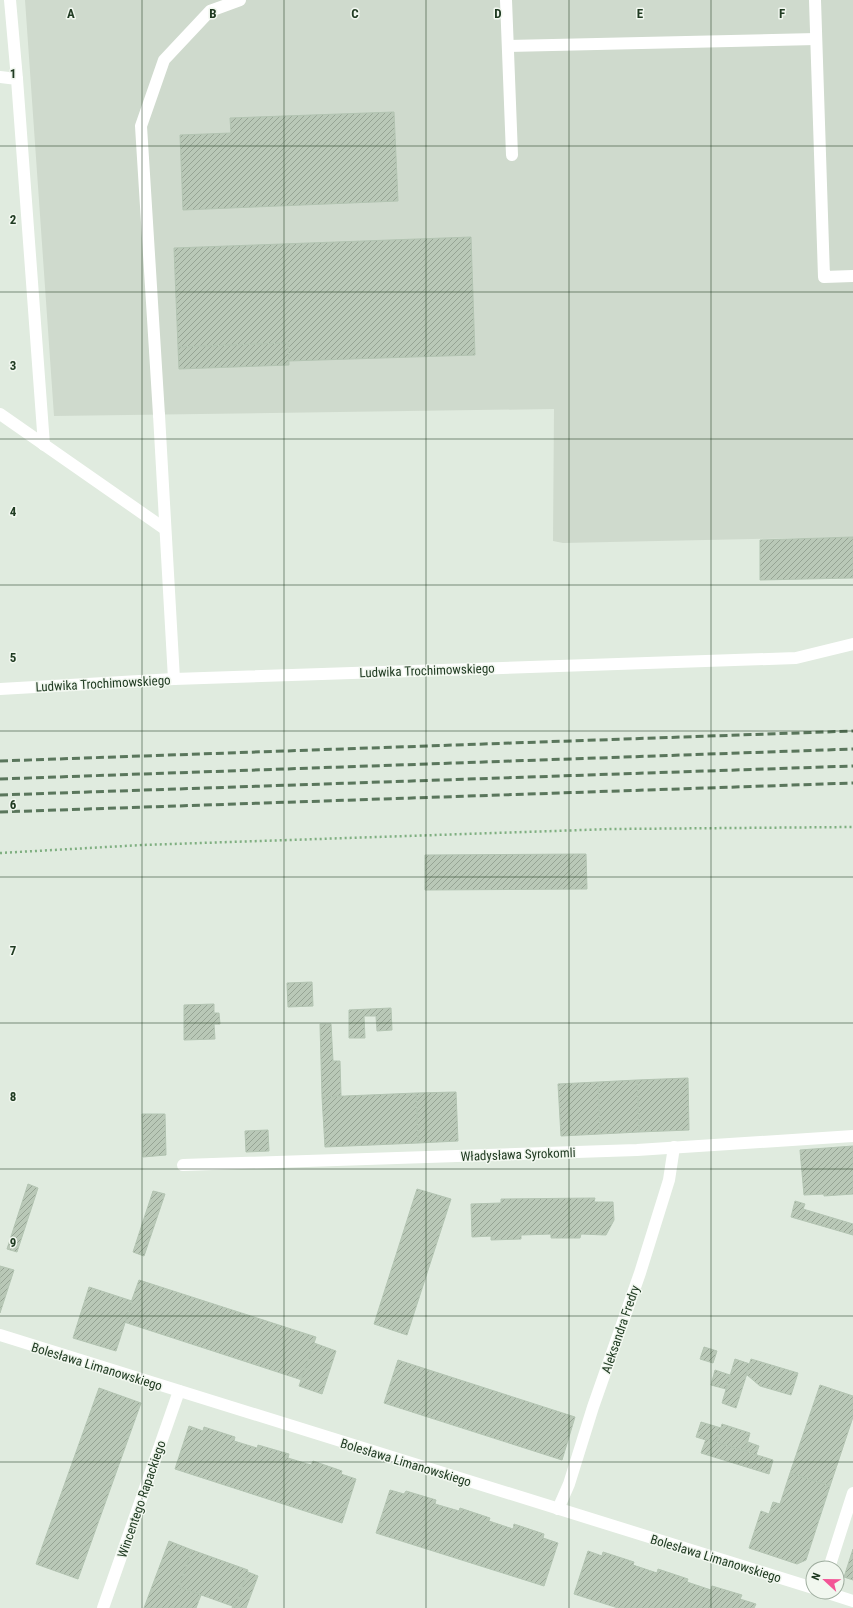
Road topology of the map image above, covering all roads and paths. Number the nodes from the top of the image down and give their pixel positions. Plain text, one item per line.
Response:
1 (10, 0) edge
2 (240, 0) edge
3 (506, 0) edge
4 (815, 0) edge
5 (816, 39) junction
6 (508, 46) junction
7 (0, 77) edge
8 (17, 79) junction
9 (512, 155) dead end
10 (853, 276) edge
11 (0, 414) edge
12 (44, 445) junction
13 (165, 529) junction
14 (853, 644) edge
15 (174, 679) junction
16 (0, 689) edge
17 (853, 828) edge
18 (0, 853) edge
19 (853, 1136) edge
20 (674, 1147) junction
21 (183, 1165) dead end
22 (0, 1335) edge
23 (178, 1391) junction
24 (853, 1493) edge
25 (558, 1509) junction
26 (832, 1560) edge
27 (805, 1586) edge
28 (103, 1608) edge

1 - 8 street
2 - 13 street
3 - 6 street
4 - 5 street
5 - 6 street
5 - 10 street
6 - 9 street
7 - 8 street
8 - 12 street
11 - 12 street
12 - 13 street
13 - 15 street
14 - 15 street, Ludwika Trochimowskiego
15 - 16 street, Ludwika Trochimowskiego
17 - 18 path
19 - 20 street, Władysława Syrokomli
20 - 21 street, Władysława Syrokomli
20 - 25 street, Aleksandra Fredry
22 - 23 street, Bolesława Limanowskiego
23 - 25 street, Bolesława Limanowskiego
23 - 28 street, Wincentego Rapackiego
24 - 26 street
25 - 27 street, Bolesława Limanowskiego

